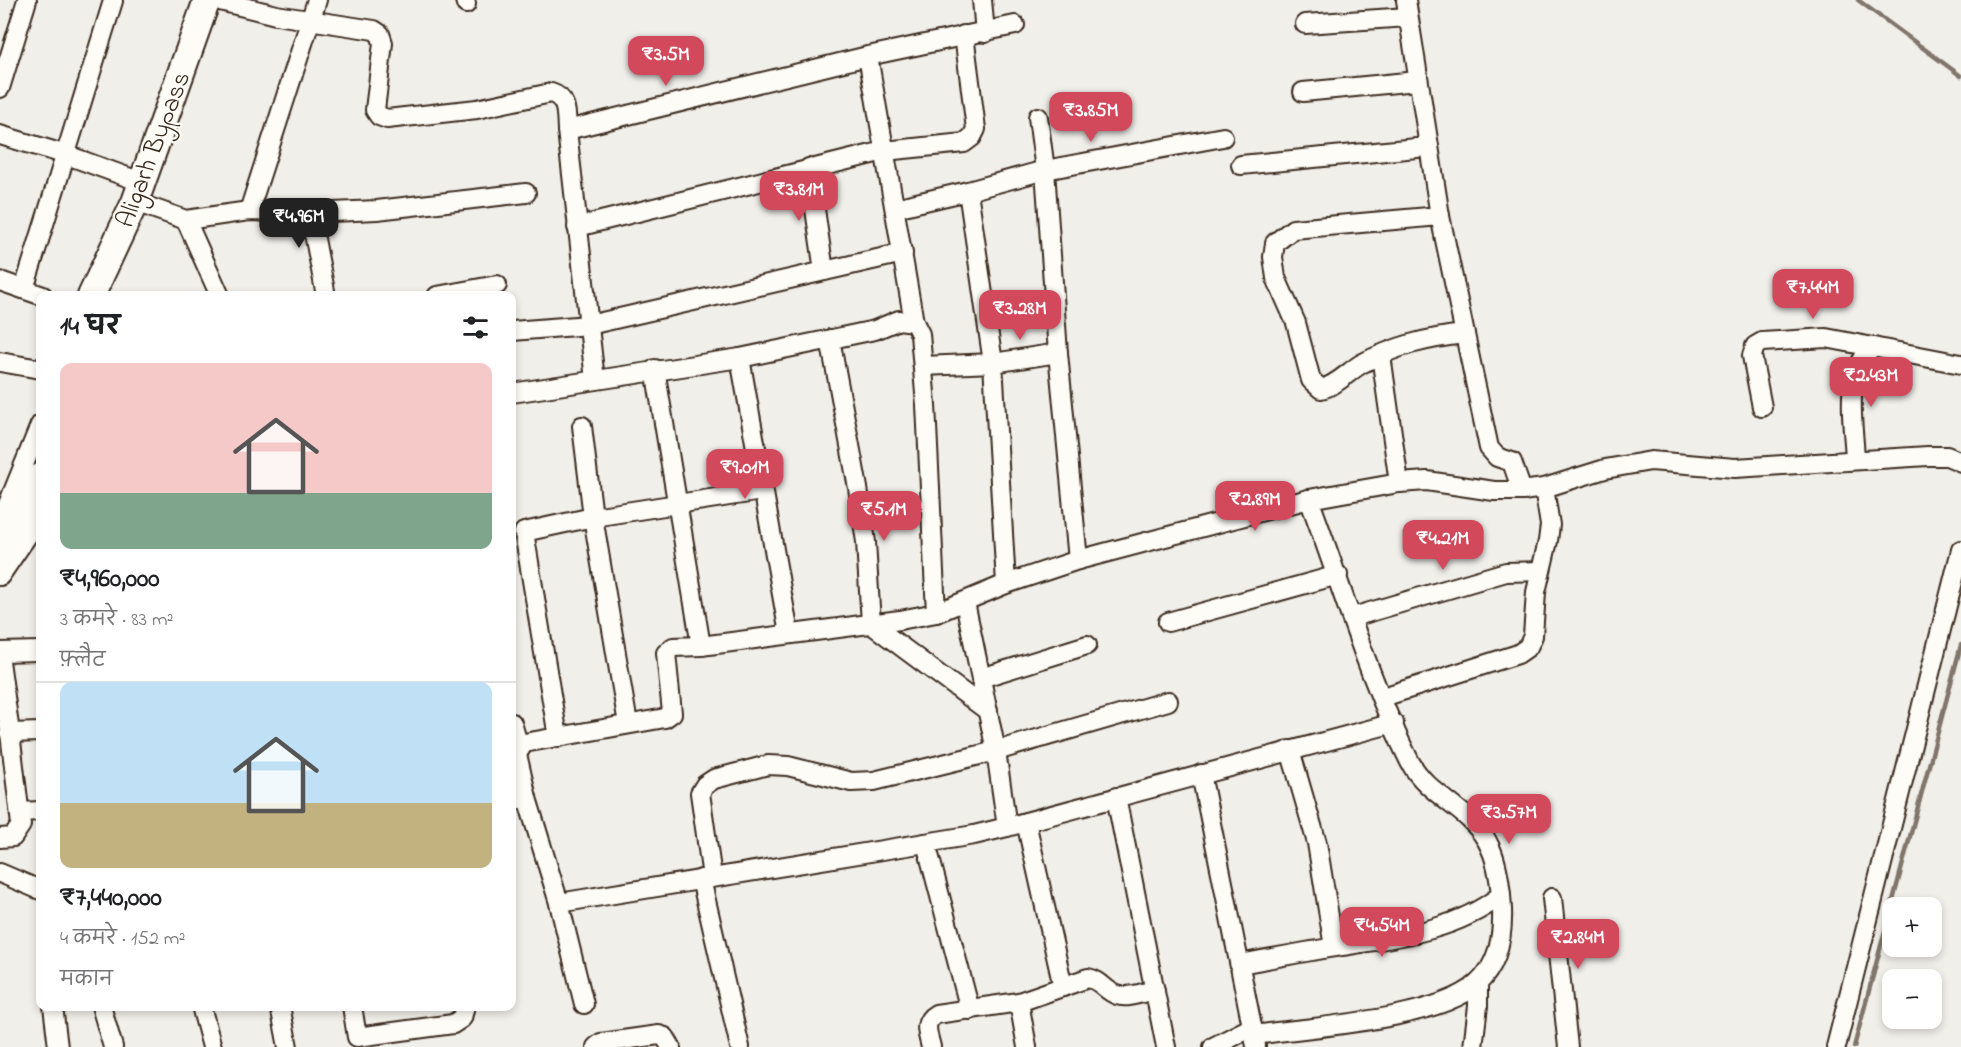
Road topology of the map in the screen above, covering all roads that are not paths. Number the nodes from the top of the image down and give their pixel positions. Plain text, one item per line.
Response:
1 (27, 0) edge
2 (207, 0) edge
3 (216, 0) edge
4 (317, 0) edge
5 (982, 0) edge
6 (113, 1) edge
7 (1407, 9) edge
8 (310, 20) junction
9 (1305, 24) dead end
10 (1015, 25) dead end
11 (985, 33) junction
12 (964, 35) junction
13 (868, 56) junction
14 (1417, 81) junction
15 (0, 88) edge
16 (1304, 92) dead end
17 (1038, 117) dead end
18 (567, 130) junction
19 (0, 135) edge
20 (1223, 137) dead end
21 (1427, 147) junction
22 (884, 151) junction
23 (67, 155) junction
24 (1241, 165) dead end
25 (809, 168) junction
26 (1045, 170) junction
27 (968, 191) junction
28 (138, 192) junction
29 (526, 193) dead end
30 (895, 208) junction
31 (249, 211) junction
32 (310, 213) junction
33 (1440, 216) junction
34 (186, 220) junction
35 (577, 227) junction
36 (903, 253) junction
37 (824, 271) junction
38 (0, 281) edge
39 (497, 285) dead end
40 (24, 289) junction
41 (93, 291) edge
42 (218, 291) edge
43 (325, 291) edge
44 (464, 291) edge
45 (36, 293) edge
46 (914, 322) junction
47 (589, 325) junction
48 (516, 331) edge
49 (1465, 334) junction
50 (830, 339) junction
51 (1874, 347) junction
52 (1058, 353) junction
53 (1381, 355) junction
54 (740, 358) junction
55 (0, 362) edge
56 (993, 363) junction
57 (1961, 364) edge
58 (922, 366) junction
59 (36, 368) edge
60 (655, 369) junction
61 (595, 380) junction
62 (516, 392) edge
63 (1762, 406) dead end
64 (582, 426) dead end
65 (36, 435) edge
66 (1855, 460) junction
67 (1961, 462) edge
68 (1398, 483) junction
69 (1544, 488) junction
70 (36, 491) edge
71 (762, 491) junction
72 (1522, 491) junction
73 (1309, 499) junction
74 (678, 505) junction
75 (593, 517) junction
76 (0, 525) edge
77 (36, 532) edge
78 (518, 533) edge
79 (1961, 550) edge
80 (0, 551) edge
81 (1078, 560) junction
82 (1540, 571) junction
83 (1338, 575) junction
84 (0, 576) edge
85 (1006, 584) junction
86 (1955, 600) edge
87 (965, 602) junction
88 (936, 613) junction
89 (1353, 617) junction
90 (1168, 622) dead end
91 (871, 624) junction
92 (789, 634) junction
93 (1087, 645) dead end
94 (701, 646) junction
95 (36, 651) edge
96 (0, 652) edge
97 (0, 661) edge
98 (981, 678) junction
99 (1383, 697) junction
100 (1168, 700) dead end
101 (988, 711) junction
102 (1394, 723) junction
103 (628, 724) junction
104 (36, 732) edge
105 (10, 733) junction
106 (516, 737) edge
107 (558, 737) junction
108 (519, 747) junction
109 (1290, 750) junction
110 (996, 751) junction
111 (1201, 774) junction
112 (1116, 797) junction
113 (519, 799) edge
114 (36, 811) edge
115 (20, 812) junction
116 (1026, 822) junction
117 (1007, 827) junction
118 (0, 838) edge
119 (926, 843) junction
120 (0, 873) edge
121 (707, 878) junction
122 (36, 888) edge
123 (1501, 895) junction
124 (1552, 898) dead end
125 (559, 903) junction
126 (1334, 947) junction
127 (1240, 964) junction
128 (1478, 984) junction
129 (1063, 987) junction
130 (1155, 990) junction
131 (1019, 1002) junction
132 (584, 1004) dead end
133 (970, 1010) junction
134 (54, 1011) edge
135 (102, 1011) edge
136 (202, 1011) edge
137 (281, 1011) edge
138 (353, 1011) edge
139 (464, 1011) edge
140 (1254, 1036) edge
141 (358, 1042) edge
142 (58, 1047) edge
143 (113, 1047) edge
144 (212, 1047) edge
145 (288, 1047) edge
146 (596, 1047) edge
147 (670, 1047) edge
148 (740, 1047) edge
149 (931, 1047) edge
150 (1027, 1047) edge
151 (1166, 1047) edge
152 (1213, 1047) edge
153 (1473, 1047) edge
154 (1568, 1047) edge
155 (1836, 1047) edge

1 - 15 street
2 - 28 main road, Aligarh Bypass
3 - 8 street
4 - 8 street
5 - 11 street
6 - 23 street
7 - 9 street
7 - 14 street
8 - 18 street
8 - 31 street
10 - 11 street
11 - 12 street
12 - 13 street
12 - 22 street
13 - 18 street
13 - 22 street
14 - 16 street
14 - 21 street
17 - 26 street
18 - 35 street
19 - 23 street
20 - 26 street
21 - 24 street
21 - 33 street
22 - 25 street
22 - 30 street
23 - 28 street
23 - 40 street
25 - 35 street
25 - 37 street
26 - 27 street
26 - 52 street
27 - 30 street
27 - 56 street
28 - 34 street
28 - 41 main road, Aligarh Bypass
29 - 32 street
30 - 36 street
31 - 32 street
31 - 34 street
32 - 43 street
33 - 49 street
33 - 53 street
34 - 42 street
35 - 47 street
36 - 37 street
36 - 46 street
37 - 47 street
38 - 40 street
39 - 44 street
40 - 45 street
46 - 50 street
46 - 58 street
47 - 48 street
47 - 61 street
49 - 53 street
49 - 72 street
50 - 54 street
50 - 91 street
51 - 57 street
51 - 63 street
51 - 66 street
52 - 56 street
52 - 81 street
53 - 68 street
54 - 60 street
54 - 71 street
55 - 59 street
56 - 58 street
56 - 85 street
58 - 88 street
60 - 61 street
60 - 74 street
61 - 62 street
64 - 75 street
65 - 76 street
66 - 67 street
66 - 69 street
68 - 72 street
68 - 73 street
69 - 72 street
69 - 82 street
70 - 80 main road
71 - 74 street
71 - 92 street
73 - 81 street
73 - 83 street
74 - 75 street
74 - 94 street
75 - 78 street
75 - 103 street
77 - 84 street
78 - 107 street
79 - 86 street
81 - 85 street
82 - 89 street
82 - 99 street
83 - 89 street
83 - 90 street
85 - 87 street
86 - 155 street
87 - 88 street
87 - 98 street
88 - 91 street
89 - 99 street
91 - 92 street
91 - 101 street
92 - 94 street
93 - 98 street
94 - 103 street
95 - 96 street
97 - 105 street
98 - 101 street
99 - 102 street
100 - 110 street
101 - 110 street
102 - 109 street
102 - 123 street
103 - 107 street
104 - 105 street
105 - 115 street
106 - 108 street
107 - 108 street
108 - 113 street
109 - 111 street
109 - 126 street
110 - 117 street
110 - 121 street
111 - 112 street
111 - 127 street
112 - 116 street
112 - 130 street
113 - 125 street
114 - 115 street
115 - 118 street
116 - 117 street
116 - 129 street
117 - 119 street
119 - 121 street
119 - 133 street
120 - 122 street
121 - 125 street
121 - 148 street
123 - 126 street
123 - 128 street
124 - 154 street
125 - 132 street
126 - 127 street
127 - 140 street
128 - 140 street
128 - 153 street
129 - 130 street
129 - 131 street
130 - 151 street
131 - 133 street
131 - 150 street
133 - 149 street
134 - 142 street
135 - 143 street
136 - 144 street
137 - 145 street
138 - 141 street
139 - 141 street
140 - 152 street
146 - 147 street

